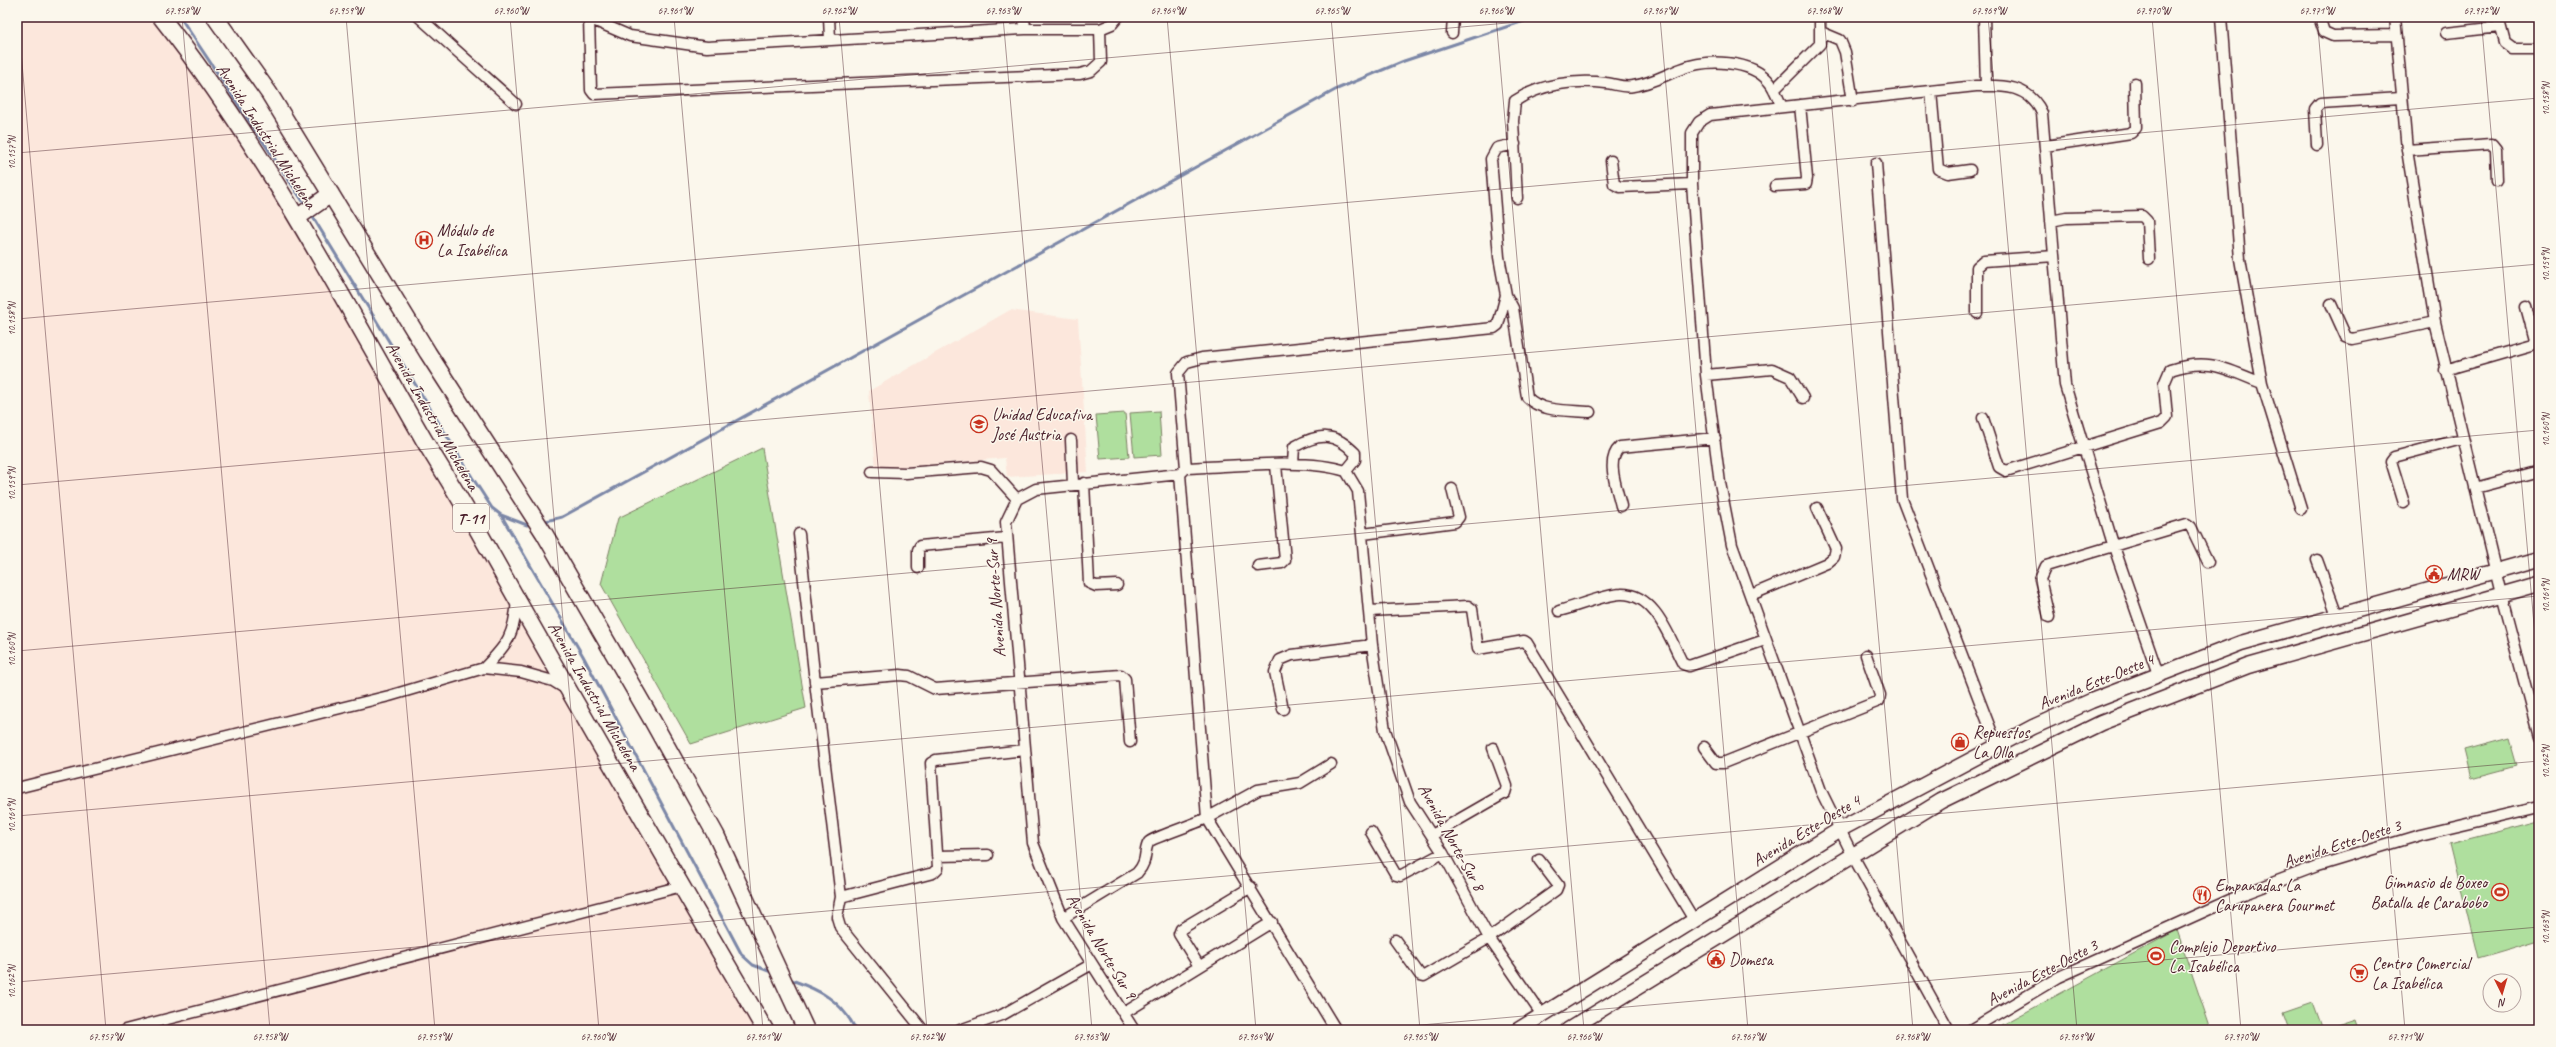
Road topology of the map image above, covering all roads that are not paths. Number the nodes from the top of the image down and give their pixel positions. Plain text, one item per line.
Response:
1 (161, 17) edge
2 (216, 17) edge
3 (419, 17) edge
4 (829, 17) edge
5 (1024, 17) edge
6 (1118, 17) edge
7 (1453, 17) edge
8 (1820, 17) edge
9 (1984, 17) edge
10 (2222, 17) edge
11 (2319, 17) edge
12 (2395, 17) edge
13 (588, 18) edge
14 (2499, 22) edge
15 (1024, 29) junction
16 (1100, 29) junction
17 (1821, 32) junction
18 (2446, 32) dead end
19 (1452, 33) dead end
20 (2396, 35) junction
21 (830, 40) junction
22 (2539, 49) edge
23 (2135, 83) dead end
24 (1986, 86) junction
25 (1774, 90) junction
26 (1932, 91) junction
27 (2401, 98) junction
28 (1853, 101) junction
29 (516, 104) dead end
30 (1800, 105) junction
31 (1782, 107) junction
32 (1514, 144) junction
33 (2317, 145) dead end
34 (2045, 146) junction
35 (2407, 150) junction
36 (1611, 161) dead end
37 (1876, 163) dead end
38 (1970, 170) dead end
39 (2496, 181) dead end
40 (1692, 184) junction
41 (1775, 186) dead end
42 (328, 197) junction
43 (1517, 198) dead end
44 (300, 215) junction
45 (2051, 221) junction
46 (2054, 256) junction
47 (2149, 259) dead end
48 (1506, 295) junction
49 (2331, 304) dead end
50 (2526, 307) dead end
51 (1978, 313) dead end
52 (2435, 322) junction
53 (2444, 370) junction
54 (1706, 375) junction
55 (2262, 383) junction
56 (1803, 398) dead end
57 (1590, 412) dead end
58 (1983, 418) dead end
59 (1715, 438) junction
60 (2462, 439) junction
61 (1071, 440) dead end
62 (2084, 448) junction
63 (1293, 464) junction
64 (1276, 465) junction
65 (1183, 471) junction
66 (1346, 471) junction
67 (2539, 471) edge
68 (872, 472) dead end
69 (1084, 483) junction
70 (1073, 484) junction
71 (2475, 488) junction
72 (1452, 489) dead end
73 (1017, 499) junction
74 (2404, 503) dead end
75 (1621, 506) dead end
76 (1817, 508) dead end
77 (2301, 509) dead end
78 (799, 534) dead end
79 (1363, 534) junction
80 (1006, 538) junction
81 (2114, 544) junction
82 (2539, 559) edge
83 (2317, 560) dead end
84 (2208, 562) dead end
85 (1258, 566) dead end
86 (918, 568) dead end
87 (2495, 570) junction
88 (2539, 584) edge
89 (1117, 585) dead end
90 (2501, 594) junction
91 (1751, 595) junction
92 (517, 600) junction
93 (1369, 611) junction
94 (1559, 611) dead end
95 (2337, 615) junction
96 (2049, 617) dead end
97 (1765, 640) junction
98 (1372, 645) junction
99 (1866, 655) dead end
100 (484, 668) junction
101 (2158, 674) junction
102 (815, 682) junction
103 (1018, 682) junction
104 (571, 692) junction
105 (1283, 709) dead end
106 (1800, 734) junction
107 (2539, 737) edge
108 (1130, 742) dead end
109 (1997, 746) junction
110 (1704, 747) dead end
111 (1493, 748) dead end
112 (1024, 750) junction
113 (1331, 764) dead end
114 (17, 788) edge
115 (2539, 807) edge
116 (1208, 818) junction
117 (1839, 830) junction
118 (1371, 832) dead end
119 (1432, 835) junction
120 (1443, 853) junction
121 (988, 855) dead end
122 (937, 856) junction
123 (1853, 856) junction
124 (1539, 860) dead end
125 (682, 886) junction
126 (1251, 887) junction
127 (841, 897) junction
128 (1063, 918) junction
129 (1694, 920) junction
130 (1272, 922) junction
131 (1489, 938) junction
132 (1395, 940) dead end
133 (1092, 964) junction
134 (1199, 966) junction
135 (1124, 1013) junction
136 (1542, 1015) junction
137 (125, 1030) edge
138 (765, 1030) edge
139 (806, 1030) edge
140 (922, 1030) edge
141 (960, 1030) edge
142 (1134, 1030) edge
143 (1336, 1030) edge
144 (1518, 1030) edge
145 (1568, 1030) edge
146 (1949, 1030) edge
147 (1970, 1030) edge

1 - 44 main road, Avenida Industrial Michelena / T-11
2 - 42 main road, Avenida Industrial Michelena
3 - 29 street
4 - 21 street
5 - 15 street
6 - 16 street
7 - 19 street
8 - 17 street
9 - 24 street
10 - 55 street
11 - 20 street
12 - 20 street
13 - 16 street
13 - 21 street
14 - 18 street
14 - 22 street
15 - 16 street
15 - 21 street
17 - 25 street
17 - 28 street
20 - 27 street
23 - 34 street
24 - 26 street
24 - 34 street
25 - 31 street
25 - 32 street
26 - 28 street
26 - 38 street
27 - 33 street
27 - 35 street
28 - 30 street
30 - 31 street
30 - 41 street
31 - 40 street
32 - 43 street
32 - 48 street
34 - 45 street
35 - 39 street
35 - 52 street
36 - 40 street
37 - 109 street
40 - 54 street
42 - 44 main road
42 - 139 main road, Avenida Industrial Michelena
44 - 92 main road, Avenida Industrial Michelena / T-11
45 - 46 street
45 - 47 street
46 - 51 street
46 - 62 street
48 - 57 street
48 - 65 street
49 - 52 street
50 - 53 street
52 - 53 street
53 - 60 street
54 - 56 street
54 - 59 street
55 - 62 street
55 - 77 street
58 - 62 street
59 - 75 street
59 - 91 street
60 - 71 street
60 - 74 street
61 - 70 street
62 - 81 street
63 - 64 street
63 - 66 street
63 - 66 street
64 - 65 street
64 - 85 street
65 - 69 street
65 - 116 street
66 - 79 street, Avenida Norte-Sur 8
67 - 71 street
68 - 73 street
69 - 70 street
69 - 89 street
70 - 73 street
71 - 87 street
72 - 79 street
73 - 80 street, Avenida Norte-Sur 9
76 - 91 street
78 - 102 street
79 - 93 street, Avenida Norte-Sur 8
80 - 86 street
80 - 103 street, Avenida Norte-Sur 9
81 - 84 street
81 - 96 street
81 - 101 street
82 - 87 main road, Avenida Este-Oeste 4
83 - 95 street
87 - 90 street
87 - 95 main road, Avenida Este-Oeste 4
88 - 90 main road
90 - 107 street
90 - 123 main road
91 - 97 street
92 - 100 street
92 - 104 main road, Avenida Industrial Michelena / T-11
93 - 98 street, Avenida Norte-Sur 8
93 - 129 street
94 - 97 street
95 - 101 main road, Avenida Este-Oeste 4
97 - 106 street
98 - 105 street
98 - 119 street, Avenida Norte-Sur 8
99 - 106 street
100 - 104 street
100 - 114 street
101 - 109 main road, Avenida Este-Oeste 4
102 - 103 street
102 - 127 street
103 - 108 street
103 - 112 street, Avenida Norte-Sur 9
104 - 125 main road, Avenida Industrial Michelena / T-11
106 - 110 street
106 - 117 street
109 - 117 main road, Avenida Este-Oeste 4
111 - 119 street
112 - 122 street
112 - 128 street, Avenida Norte-Sur 9
113 - 116 street
115 - 147 street, Avenida Este-Oeste 3
116 - 126 street
116 - 128 street
117 - 123 street
117 - 129 main road, Avenida Este-Oeste 4
118 - 120 street
119 - 120 street, Avenida Norte-Sur 8
120 - 131 street, Avenida Norte-Sur 8
121 - 122 street
122 - 127 street
123 - 145 main road
123 - 146 street
124 - 131 street
125 - 137 street
125 - 138 main road, Avenida Industrial Michelena / T-11
126 - 130 street
126 - 134 street
127 - 140 street
128 - 133 street, Avenida Norte-Sur 9
129 - 136 main road, Avenida Este-Oeste 4
130 - 134 street
130 - 143 street
131 - 132 street
131 - 136 street, Avenida Norte-Sur 8
133 - 135 street, Avenida Norte-Sur 9
133 - 141 street
134 - 135 street
135 - 142 street, Avenida Norte-Sur 9
136 - 144 main road, Avenida Este-Oeste 4

